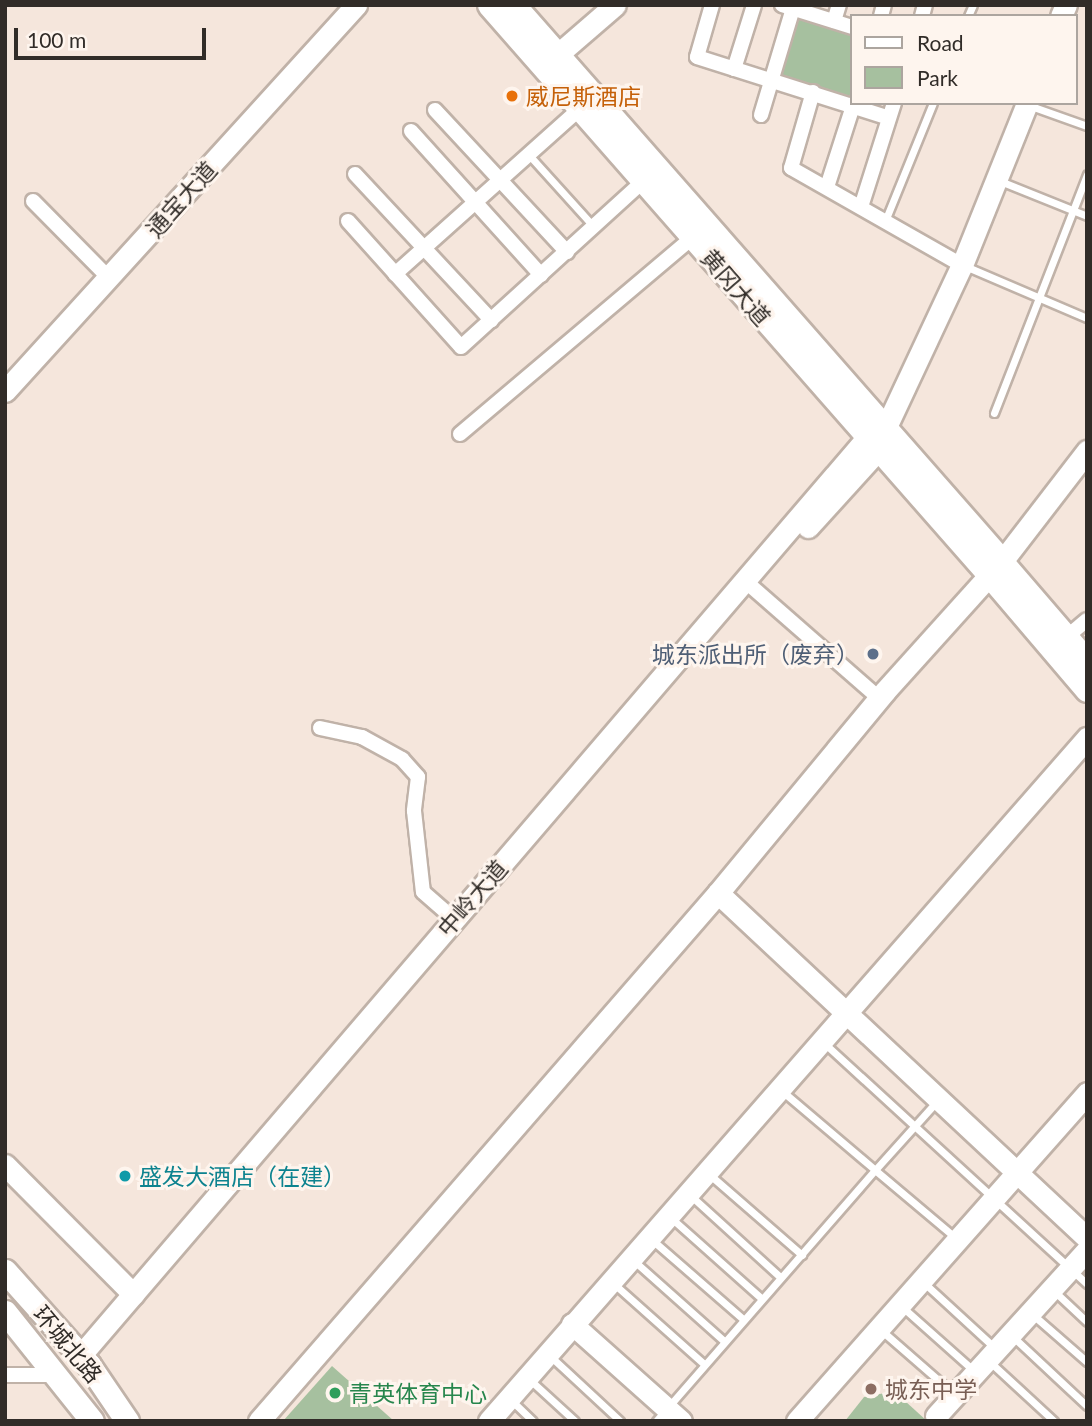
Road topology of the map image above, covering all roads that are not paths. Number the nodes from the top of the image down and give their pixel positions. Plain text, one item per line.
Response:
1 (356, 5) edge
2 (489, 5) edge
3 (514, 5) edge
4 (615, 5) edge
5 (712, 5) edge
6 (754, 5) edge
7 (839, 5) edge
8 (790, 6) edge
9 (834, 21) junction
10 (850, 26) edge
11 (564, 48) dead end
12 (734, 69) junction
13 (772, 80) junction
14 (813, 92) junction
15 (850, 103) edge
16 (854, 105) edge
17 (857, 105) edge
18 (893, 105) edge
19 (932, 105) edge
20 (1027, 105) edge
21 (1030, 105) edge
22 (435, 110) dead end
23 (576, 112) dead end
24 (761, 115) dead end
25 (890, 118) junction
26 (1087, 126) edge
27 (411, 131) dead end
28 (527, 154) junction
29 (355, 174) dead end
30 (1087, 175) edge
31 (500, 177) junction
32 (997, 179) junction
33 (638, 187) dead end
34 (827, 187) junction
35 (33, 201) dead end
36 (474, 201) junction
37 (861, 207) junction
38 (1073, 210) junction
39 (1087, 216) edge
40 (348, 221) dead end
41 (885, 221) junction
42 (594, 227) junction
43 (686, 243) dead end
44 (423, 247) junction
45 (567, 252) junction
46 (962, 265) junction
47 (395, 274) junction
48 (541, 275) junction
49 (109, 278) junction
50 (1039, 297) junction
51 (1087, 318) edge
52 (491, 320) junction
53 (5, 391) edge
54 (994, 414) dead end
55 (886, 427) dead end
56 (460, 434) dead end
57 (870, 446) dead end
58 (1087, 451) edge
59 (996, 565) junction
60 (749, 584) junction
61 (1087, 620) edge
62 (1069, 635) dead end
63 (1087, 662) edge
64 (1087, 690) edge
65 (879, 698) junction
66 (320, 728) dead end
67 (1087, 738) edge
68 (718, 893) junction
69 (454, 919) junction
70 (844, 1012) junction
71 (820, 1039) junction
72 (778, 1087) junction
73 (1085, 1099) edge
74 (938, 1100) junction
75 (915, 1125) junction
76 (5, 1166) edge
77 (705, 1170) junction
78 (875, 1170) junction
79 (1016, 1172) junction
80 (687, 1191) junction
81 (993, 1197) junction
82 (667, 1214) junction
83 (648, 1236) junction
84 (1087, 1238) edge
85 (958, 1240) junction
86 (1087, 1250) edge
87 (802, 1255) junction
88 (629, 1257) junction
89 (1070, 1268) junction
90 (5, 1270) edge
91 (780, 1277) junction
92 (610, 1279) junction
93 (921, 1280) junction
94 (1087, 1284) edge
95 (1051, 1289) junction
96 (133, 1294) junction
97 (761, 1298) junction
98 (899, 1304) junction
99 (5, 1312) edge
100 (1030, 1312) junction
101 (743, 1319) junction
102 (1087, 1322) edge
103 (572, 1324) junction
104 (878, 1327) junction
105 (724, 1341) junction
106 (547, 1353) junction
107 (992, 1354) junction
108 (84, 1361) junction
109 (1087, 1362) edge
110 (704, 1364) junction
111 (5, 1375) edge
112 (527, 1377) junction
113 (65, 1383) junction
114 (956, 1395) junction
115 (509, 1398) junction
116 (1087, 1406) edge
117 (936, 1416) dead end
118 (668, 1417) edge
119 (492, 1420) edge
120 (92, 1421) edge
121 (127, 1421) edge
122 (259, 1421) edge
123 (533, 1421) edge
124 (575, 1421) edge
125 (620, 1421) edge
126 (797, 1421) edge
127 (1054, 1421) edge

1 - 49 street, 通宝大道
2 - 59 main road, 黄冈大道
3 - 59 main road, 黄冈大道
4 - 11 street
5 - 12 street
6 - 12 street
7 - 9 street
8 - 9 street
8 - 13 street
9 - 10 street
12 - 13 street
13 - 14 street
13 - 24 street
14 - 15 street
14 - 34 street
16 - 34 street
17 - 25 street
18 - 25 street
19 - 41 lane
20 - 32 street
21 - 26 lane
22 - 31 street
23 - 28 street
25 - 37 street
27 - 36 street
28 - 31 street
28 - 42 lane
29 - 44 street
30 - 38 lane
31 - 36 street
31 - 45 street
32 - 38 lane
32 - 46 street
33 - 42 street
34 - 37 street
35 - 49 street
36 - 44 street
36 - 48 street
37 - 41 street
38 - 39 lane
38 - 50 lane
40 - 47 street
41 - 46 street
42 - 45 street
43 - 56 street
44 - 47 street
44 - 52 street
45 - 48 street
46 - 50 lane
46 - 55 street
47 - 52 street
48 - 52 street
49 - 53 street, 通宝大道
50 - 51 lane
50 - 54 lane
57 - 60 street, 中岭大道
58 - 59 street
59 - 63 main road, 黄冈大道
59 - 64 main road, 黄冈大道
59 - 65 street
60 - 65 street
60 - 69 street, 中岭大道
60 - 108 street, 中岭大道
61 - 62 street
65 - 68 street
66 - 69 street
67 - 70 street
68 - 70 street
68 - 122 street
69 - 96 street, 中岭大道
70 - 71 street
70 - 74 street
71 - 72 street
71 - 75 lane
72 - 77 street
72 - 78 lane
73 - 79 street
74 - 75 lane
74 - 79 street
75 - 78 lane
75 - 81 lane
76 - 96 street
77 - 80 street
77 - 87 lane
78 - 85 lane
78 - 87 lane
79 - 81 street
79 - 84 street
80 - 82 street
80 - 91 lane
81 - 85 street
81 - 89 lane
82 - 83 street
82 - 97 lane
83 - 88 street
83 - 101 lane
85 - 93 street
86 - 89 street
87 - 91 lane
88 - 92 street
88 - 105 lane
89 - 94 lane
89 - 95 street
90 - 108 main road, 环城北路
91 - 97 lane
92 - 103 street
92 - 110 lane
93 - 98 street
93 - 107 lane
95 - 100 street
95 - 102 lane
96 - 108 street, 中岭大道
97 - 101 lane
98 - 104 street
98 - 107 lane
99 - 113 main road, 环城北路
100 - 107 street
100 - 109 lane
101 - 105 lane
103 - 106 street
103 - 118 street
104 - 114 lane
104 - 126 street
105 - 110 lane
106 - 112 street
106 - 125 lane
107 - 114 street
107 - 116 lane
107 - 127 lane
108 - 113 main road
108 - 121 main road, 环城北路
110 - 118 lane
111 - 113 street
112 - 115 street
112 - 124 lane
113 - 120 main road, 环城北路
114 - 117 street
115 - 119 street
115 - 123 lane

